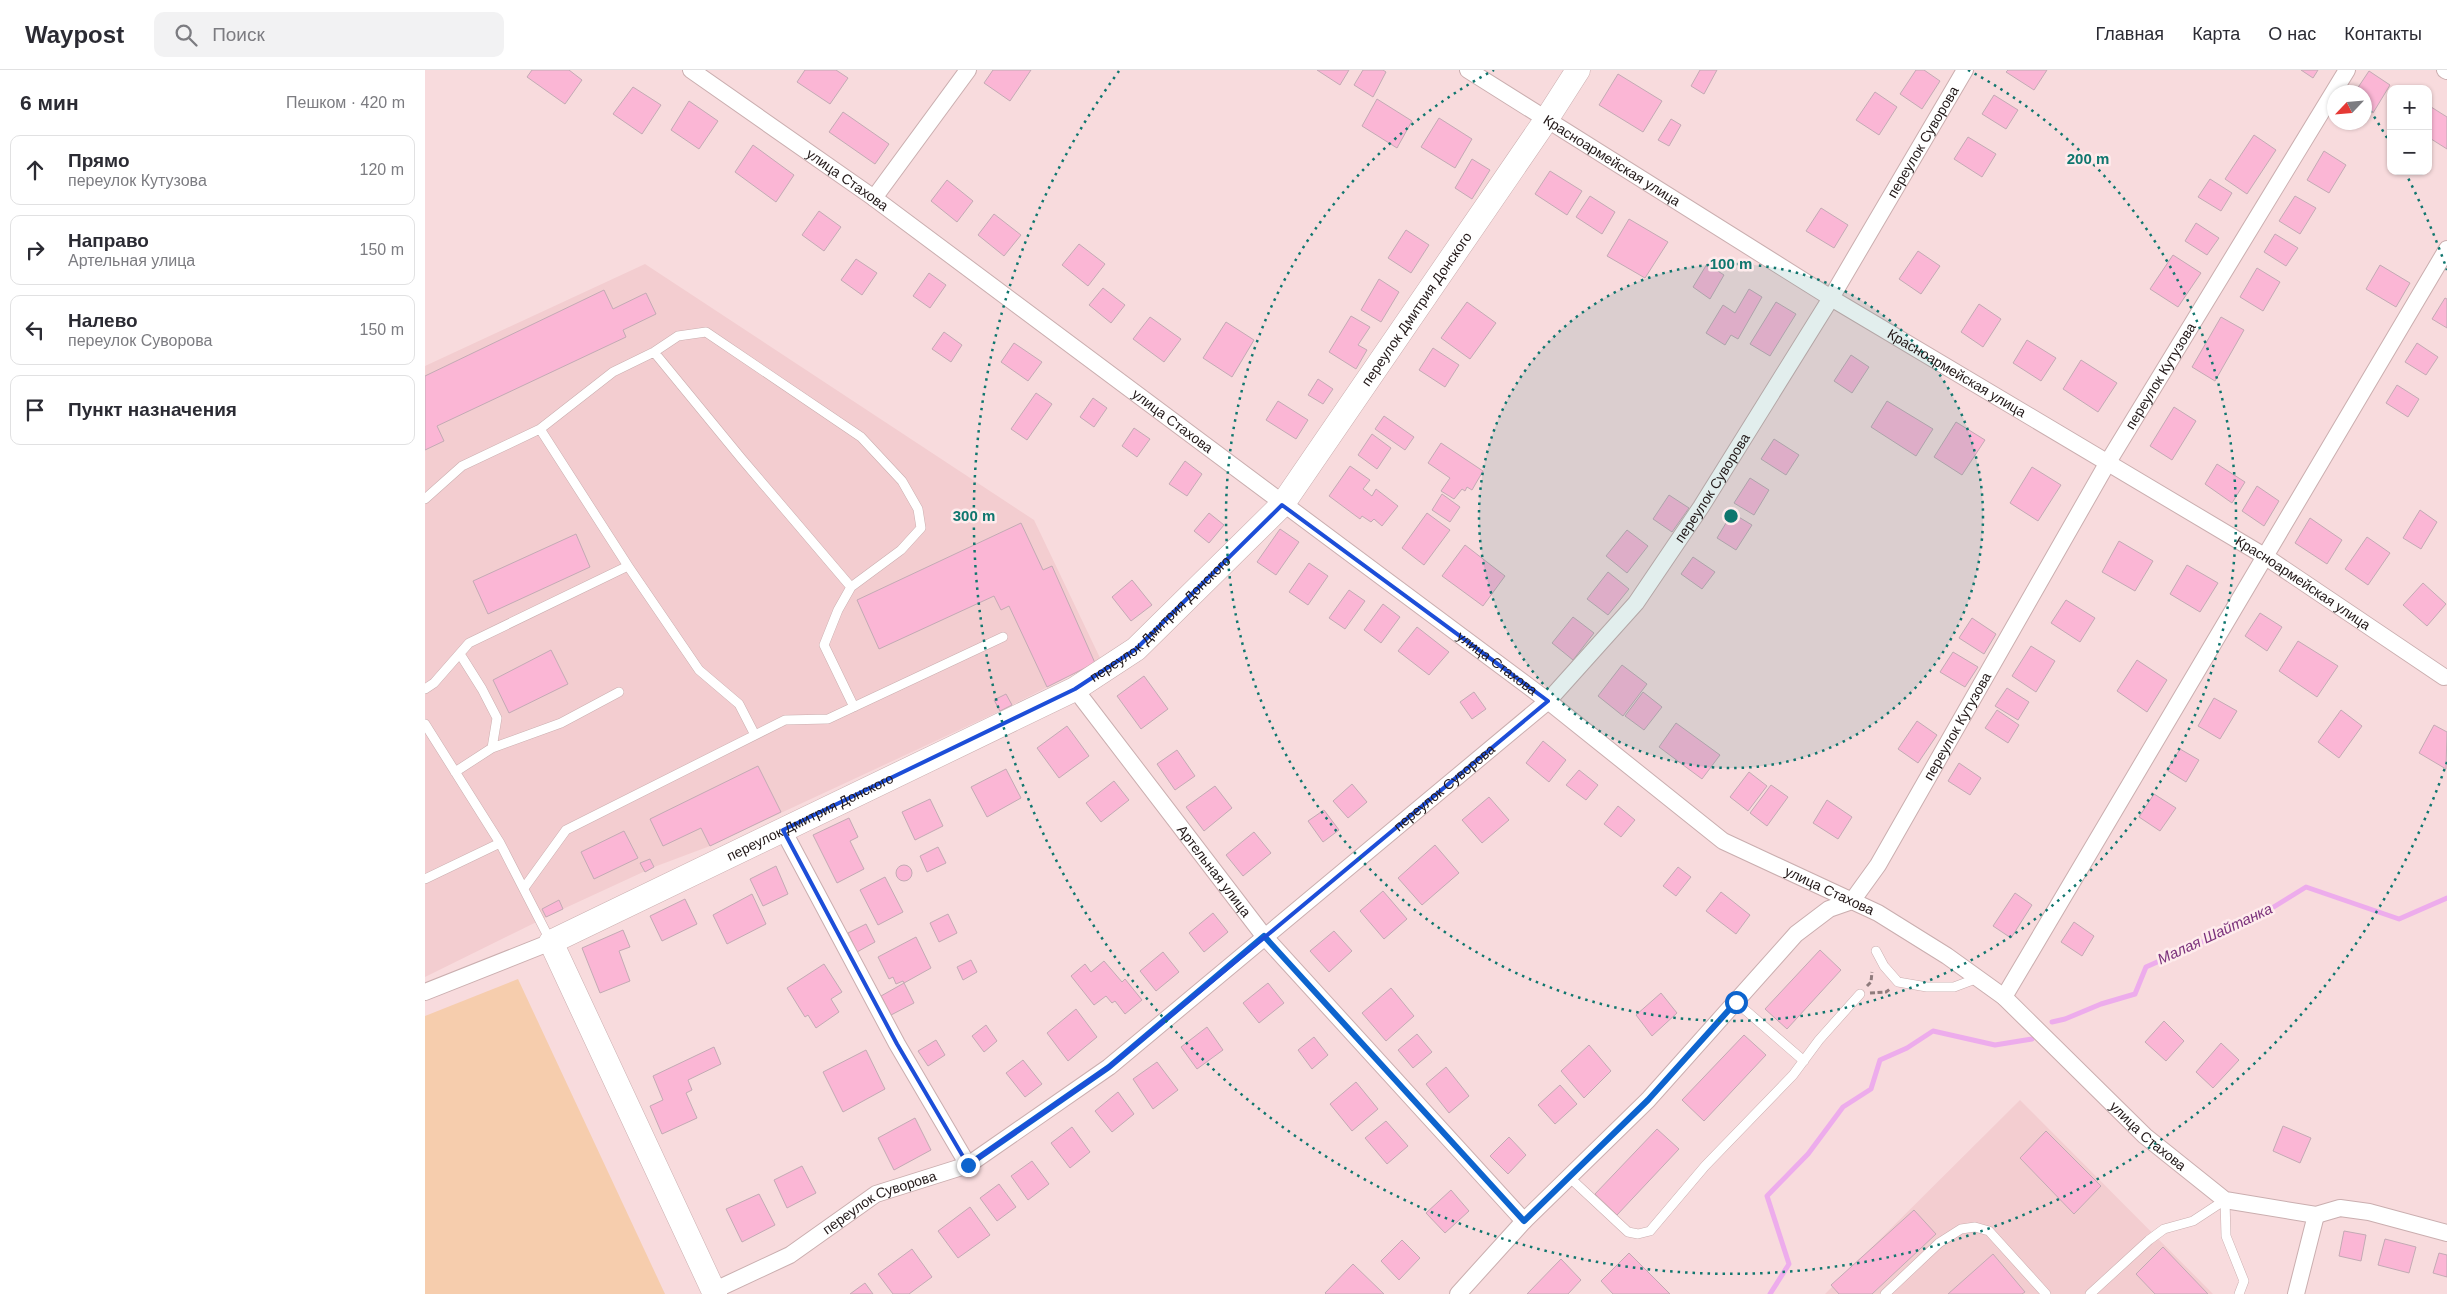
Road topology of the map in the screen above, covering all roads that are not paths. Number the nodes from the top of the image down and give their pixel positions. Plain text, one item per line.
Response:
1 (691, 70) edge
2 (968, 70) edge
3 (1468, 70) edge
4 (1577, 70) edge
5 (1965, 70) edge
6 (2347, 70) edge
7 (1546, 120) junction
8 (874, 198) junction
9 (2447, 249) edge
10 (1831, 298) junction
11 (654, 352) junction
12 (541, 429) junction
13 (2108, 462) junction
14 (425, 499) edge
15 (1282, 505) junction
16 (2266, 557) junction
17 (628, 566) junction
18 (851, 587) junction
19 (1003, 637) dead end
20 (460, 654) junction
21 (2444, 677) dead end
22 (425, 689) edge
23 (1075, 689) junction
24 (619, 692) dead end
25 (1548, 701) junction
26 (854, 707) junction
27 (425, 724) edge
28 (755, 735) junction
29 (492, 748) junction
30 (455, 772) junction
31 (783, 830) junction
32 (500, 844) junction
33 (425, 879) edge
34 (524, 888) junction
35 (1852, 900) junction
36 (1264, 936) junction
37 (551, 942) junction
38 (1876, 951) dead end
39 (1978, 978) junction
40 (425, 992) edge
41 (1860, 994) road end
42 (2004, 997) junction
43 (1736, 1002) junction
44 (1803, 1061) junction
45 (968, 1165) junction
46 (1569, 1177) junction
47 (2225, 1200) junction
48 (2316, 1215) junction
49 (1524, 1221) junction
50 (2447, 1233) edge
51 (714, 1292) edge
52 (1458, 1294) edge
53 (1885, 1294) edge
54 (2046, 1294) edge
55 (2090, 1294) edge
56 (2239, 1294) edge
57 (2296, 1294) edge

1 - 8 street, улица Стахова
2 - 8 street
3 - 7 street, Красноармейская улица
4 - 7 street, переулок Дмитрия Донского
5 - 10 street, переулок Суворова
6 - 13 street, переулок Кутузова
7 - 10 street, Красноармейская улица
7 - 15 street, переулок Дмитрия Донского
8 - 15 street, улица Стахова
9 - 16 street
10 - 13 street, Красноармейская улица
10 - 25 street, переулок Суворова
11 - 12 lane
11 - 18 lane
11 - 18 lane
12 - 14 lane
12 - 17 lane
13 - 16 street, Красноармейская улица
13 - 35 street, переулок Кутузова
15 - 23 street, переулок Дмитрия Донского
15 - 25 street, улица Стахова
16 - 21 street, Красноармейская улица
16 - 42 street
17 - 20 lane
17 - 28 lane
18 - 26 lane
19 - 26 lane
20 - 22 lane
20 - 29 lane
23 - 31 street, переулок Дмитрия Донского
23 - 36 street, Артельная улица
24 - 29 lane
25 - 35 street, улица Стахова
25 - 36 street, переулок Суворова
26 - 28 lane
27 - 30 lane
28 - 34 lane
29 - 30 lane
30 - 32 lane
31 - 37 street, переулок Дмитрия Донского
31 - 45 street
32 - 33 lane
32 - 34 lane
34 - 37 lane
35 - 39 street, улица Стахова
35 - 43 street
36 - 45 street, переулок Суворова
36 - 49 street, Артельная улица
37 - 40 street
37 - 51 street
38 - 39 lane
39 - 42 street, улица Стахова
41 - 44 lane
42 - 47 street, улица Стахова
43 - 44 lane
43 - 46 street
44 - 46 lane
45 - 51 street, переулок Суворова
46 - 49 street
47 - 48 street, улица Стахова
47 - 55 lane
47 - 56 lane
48 - 50 street
48 - 57 street
49 - 52 street
53 - 54 lane

